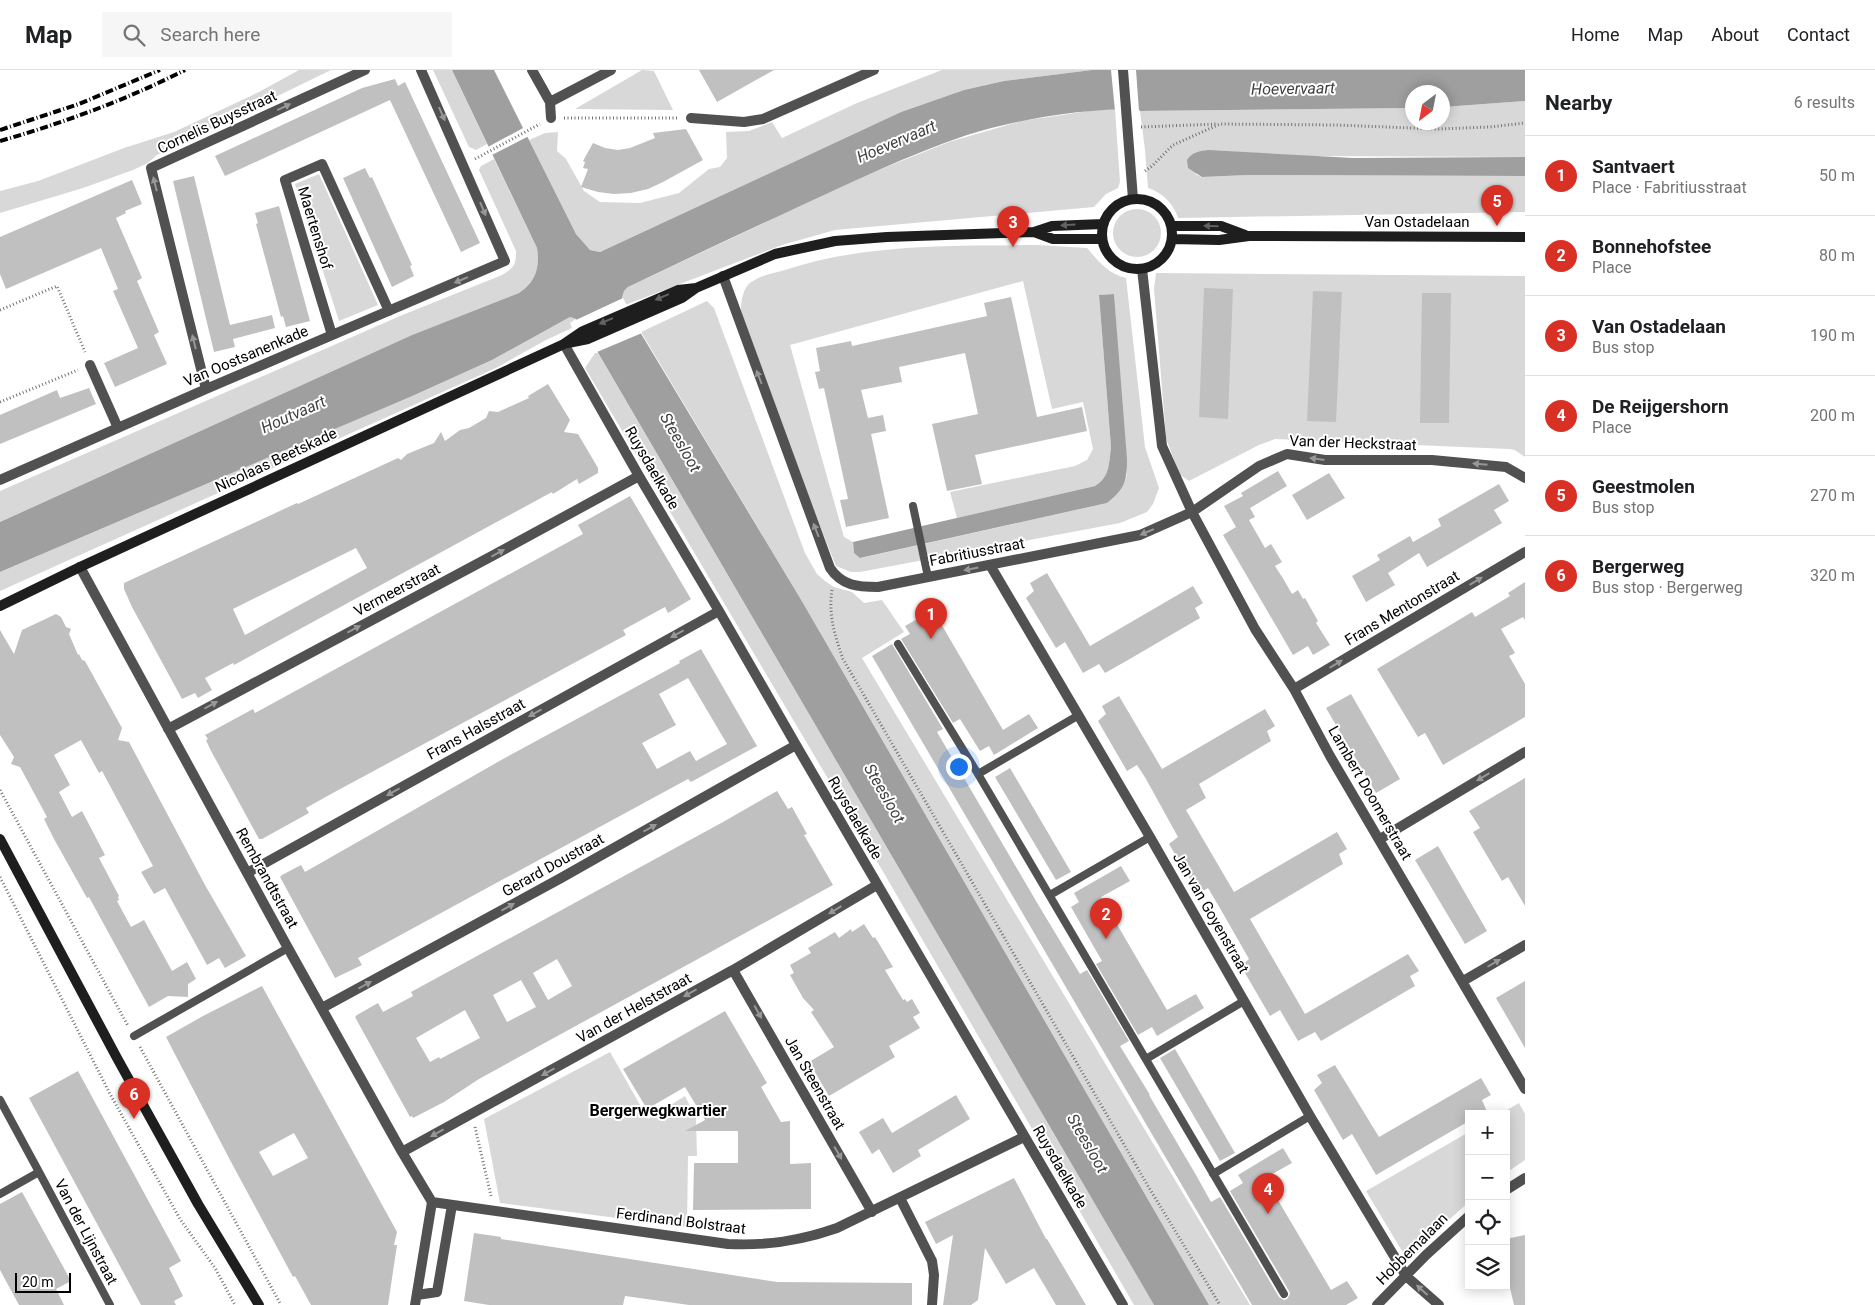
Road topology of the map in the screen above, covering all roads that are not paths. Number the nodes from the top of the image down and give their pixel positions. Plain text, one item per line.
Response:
1 (365, 70) edge
2 (421, 70) edge
3 (532, 70) edge
4 (611, 70) edge
5 (874, 70) edge
6 (1122, 70) edge
7 (550, 102) junction
8 (550, 118) road end
9 (691, 118) road end
10 (1132, 199) junction
11 (1103, 224) junction
12 (1172, 226) junction
13 (1034, 232) junction
14 (1249, 236) junction
15 (1525, 238) edge
16 (1102, 239) junction
17 (1172, 239) junction
18 (1142, 269) junction
19 (722, 276) junction
20 (389, 311) junction
21 (332, 335) junction
22 (564, 344) junction
23 (90, 365) road end
24 (206, 389) junction
25 (118, 428) junction
26 (639, 476) junction
27 (1525, 478) edge
28 (0, 480) edge
29 (913, 506) dead end
30 (1192, 512) junction
31 (1525, 552) edge
32 (990, 565) junction
33 (80, 567) junction
34 (928, 577) junction
35 (0, 606) edge
36 (719, 611) junction
37 (898, 644) dead end
38 (1294, 689) junction
39 (1078, 715) junction
40 (168, 729) junction
41 (796, 746) junction
42 (1525, 752) edge
43 (978, 774) junction
44 (1150, 837) junction
45 (0, 839) edge
46 (1380, 839) junction
47 (247, 873) junction
48 (878, 885) junction
49 (1050, 895) junction
50 (1525, 945) edge
51 (288, 948) junction
52 (733, 970) junction
53 (1463, 981) junction
54 (1244, 1001) junction
55 (322, 1008) junction
56 (134, 1036) dead end
57 (1146, 1059) junction
58 (1525, 1089) edge
59 (0, 1100) edge
60 (1310, 1116) junction
61 (1024, 1137) junction
62 (402, 1152) junction
63 (39, 1172) junction
64 (1214, 1174) junction
65 (1525, 1178) edge
66 (1510, 1187) edge
67 (0, 1194) edge
68 (900, 1198) junction
69 (432, 1202) junction
70 (452, 1205) junction
71 (872, 1212) junction
72 (1465, 1219) edge
73 (1406, 1276) junction
74 (1284, 1294) dead end
75 (416, 1300) edge
76 (110, 1305) edge
77 (259, 1305) edge
78 (932, 1305) edge
79 (1123, 1305) edge
80 (1377, 1305) edge
81 (1439, 1305) edge

24 -> 1 street, Cornelis Buysstraat
2 -> 20 street, Van Oostsanenkade
3 - 7 street
4 - 7 street
5 - 9 street
6 - 10 street
7 - 8 street
10 - 11 street
10 - 12 street
11 -> 13 street
11 - 16 street
14 -> 12 street, Van Ostadelaan
12 - 17 street
13 - 16 street
13 - 19 street
14 - 15 street, Van Ostadelaan
14 - 17 street, Van Ostadelaan
16 - 18 street
17 - 18 street
18 - 30 street
19 - 22 street
34 -> 19 street, Fabritiusstraat
20 - 21 street, Van Oostsanenkade
20 - 21 street, Maertenshof
21 - 24 street, Van Oostsanenkade
22 - 26 street, Ruysdaelkade
22 - 33 street, Nicolaas Beetskade
23 - 25 street
24 - 25 street, Van Oostsanenkade
25 - 28 street, Van Oostsanenkade
26 - 36 street, Ruysdaelkade
40 -> 26 street, Vermeerstraat
27 -> 30 street, Van der Heckstraat
29 - 34 lane
30 -> 32 street, Fabritiusstraat
30 - 38 street, Lambert Doomerstraat
38 -> 31 street, Frans Mentonstraat
32 -> 34 street, Fabritiusstraat
32 - 39 street, Jan van Goyenstraat
33 - 35 street, Nicolaas Beetskade
33 - 40 street, Rembrandtstraat
36 - 41 street, Ruysdaelkade
36 -> 47 street, Frans Halsstraat
37 - 43 lane
38 - 46 street, Lambert Doomerstraat
39 - 43 lane
39 - 44 street, Jan van Goyenstraat
40 - 47 street, Rembrandtstraat
41 - 48 street, Ruysdaelkade
55 -> 41 street, Gerard Doustraat
42 -> 46 street
43 - 49 lane
44 - 49 lane
44 - 54 street, Jan van Goyenstraat
45 - 77 street
46 - 53 street, Lambert Doomerstraat
47 - 51 street, Rembrandtstraat
48 -> 52 street, Van der Helststraat
48 - 61 street, Ruysdaelkade
49 - 57 lane
53 -> 50 street
51 - 55 street, Rembrandtstraat
51 - 56 lane
52 -> 62 street, Van der Helststraat
52 -> 71 street, Jan Steenstraat
53 - 58 street, Lambert Doomerstraat
54 - 57 lane
54 - 60 street, Jan van Goyenstraat
55 - 62 street, Rembrandtstraat
57 - 64 lane
59 - 63 lane, Van der Lijnstraat
60 - 64 lane
60 - 73 street, Jan van Goyenstraat
61 - 68 street, Ferdinand Bolstraat
61 - 79 street, Ruysdaelkade
62 - 69 street, Rembrandtstraat
63 - 67 lane, Van der Lijnstraat
63 - 76 lane, Van der Lijnstraat
64 - 74 lane
65 - 66 street
68 - 71 street, Ferdinand Bolstraat
68 - 78 street
69 - 70 street, Ferdinand Bolstraat
69 - 75 street
70 - 71 street, Ferdinand Bolstraat
70 - 75 street
72 - 73 street, Hobbemalaan
73 - 80 street, Hobbemalaan
81 -> 73 street, Jan van Goyenstraat

